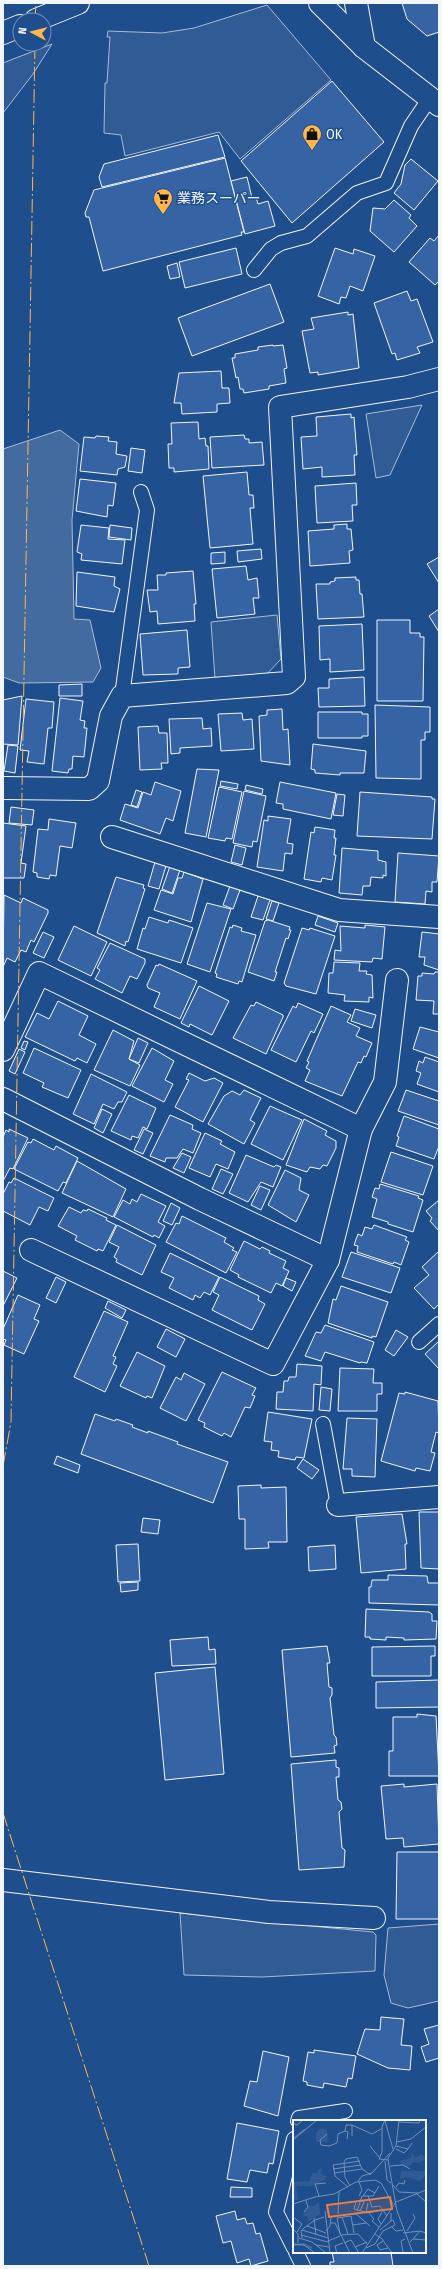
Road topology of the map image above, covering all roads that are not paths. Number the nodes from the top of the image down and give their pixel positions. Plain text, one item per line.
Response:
1 (78, 3) edge
2 (320, 3) edge
3 (356, 3) edge
4 (52, 14) edge
5 (364, 47) junction
6 (435, 102) edge
7 (254, 270) dead end
8 (439, 379) edge
9 (141, 492) dead end
10 (122, 696) junction
11 (3, 788) edge
12 (112, 837) dead end
13 (439, 917) edge
14 (398, 980) dead end
15 (3, 1050) edge
16 (3, 1099) edge
17 (361, 1129) junction
18 (31, 1250) dead end
19 (328, 1260) junction
20 (439, 1324) edge
21 (419, 1342) dead end
22 (323, 1424) dead end
23 (439, 1497) edge
24 (338, 1504) joint
25 (3, 1880) edge
26 (374, 1918) dead end
27 (345, 2111) dead end
28 (298, 2120) edge
29 (293, 2143) edge
30 (293, 2246) edge
31 (296, 2253) edge
32 (302, 2266) edge

1 - 4 main road
2 - 5 main road
3 - 5 main road
5 - 6 main road
6 - 7 lane
8 - 10 main road
9 - 10 lane
10 - 11 main road
12 - 13 main road
14 - 17 main road
15 - 17 main road
16 - 19 main road
17 - 19 main road
18 - 19 main road
20 - 21 lane
22 - 24 lane
23 - 24 main road
25 - 26 main road
27 - 28 lane
29 - 30 lane
31 - 32 lane

